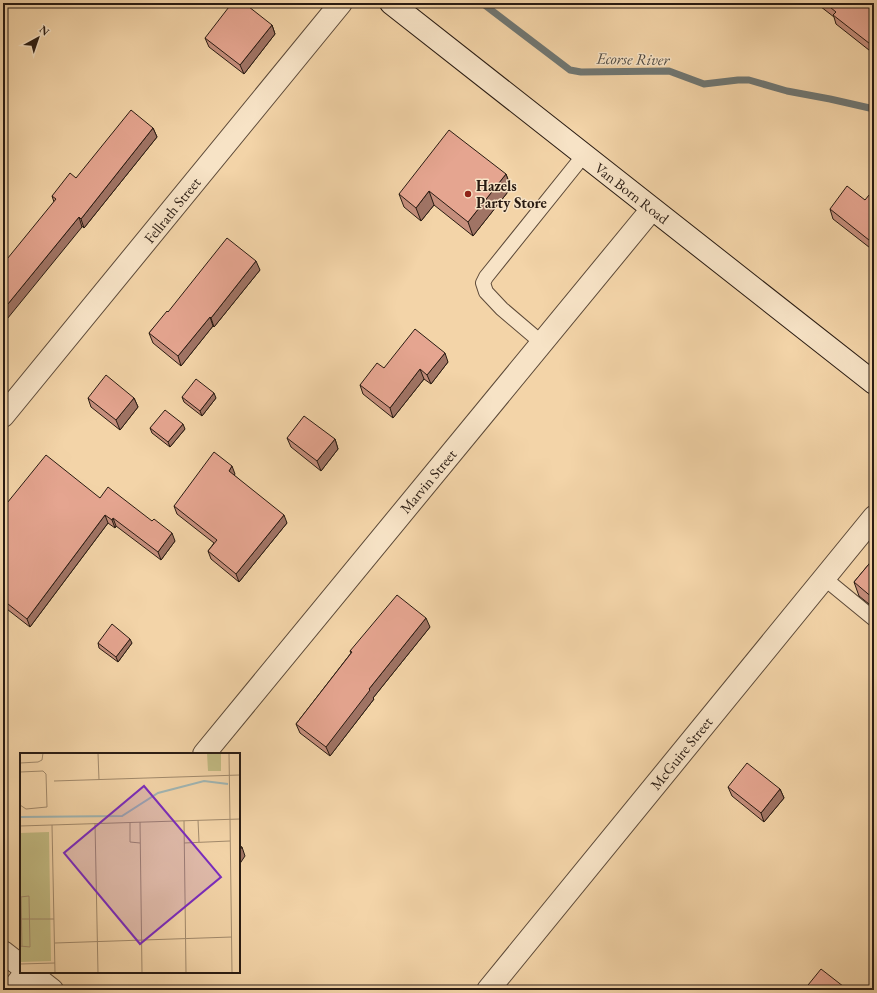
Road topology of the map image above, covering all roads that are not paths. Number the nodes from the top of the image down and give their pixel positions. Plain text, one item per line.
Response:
1 (341, 3) edge
2 (391, 3) edge
3 (584, 156) junction
4 (652, 209) junction
5 (542, 343) junction
6 (874, 383) edge
7 (3, 416) edge
8 (874, 517) edge
9 (824, 578) junction
10 (874, 619) edge
11 (205, 753) edge
12 (3, 952) edge
13 (20, 965) edge
14 (27, 973) edge
15 (29, 973) edge
16 (12, 990) edge
17 (52, 990) edge
18 (488, 990) edge

1 - 7 street, Fellrath Street
2 - 3 street, Van Born Road
3 - 4 street, Van Born Road
3 - 5 lane
4 - 5 street, Marvin Street
4 - 6 street, Van Born Road
5 - 11 street, Marvin Street
8 - 9 street, McGuire Street
9 - 10 lane
9 - 18 street, McGuire Street
12 - 13 street
14 - 16 street
15 - 17 street

